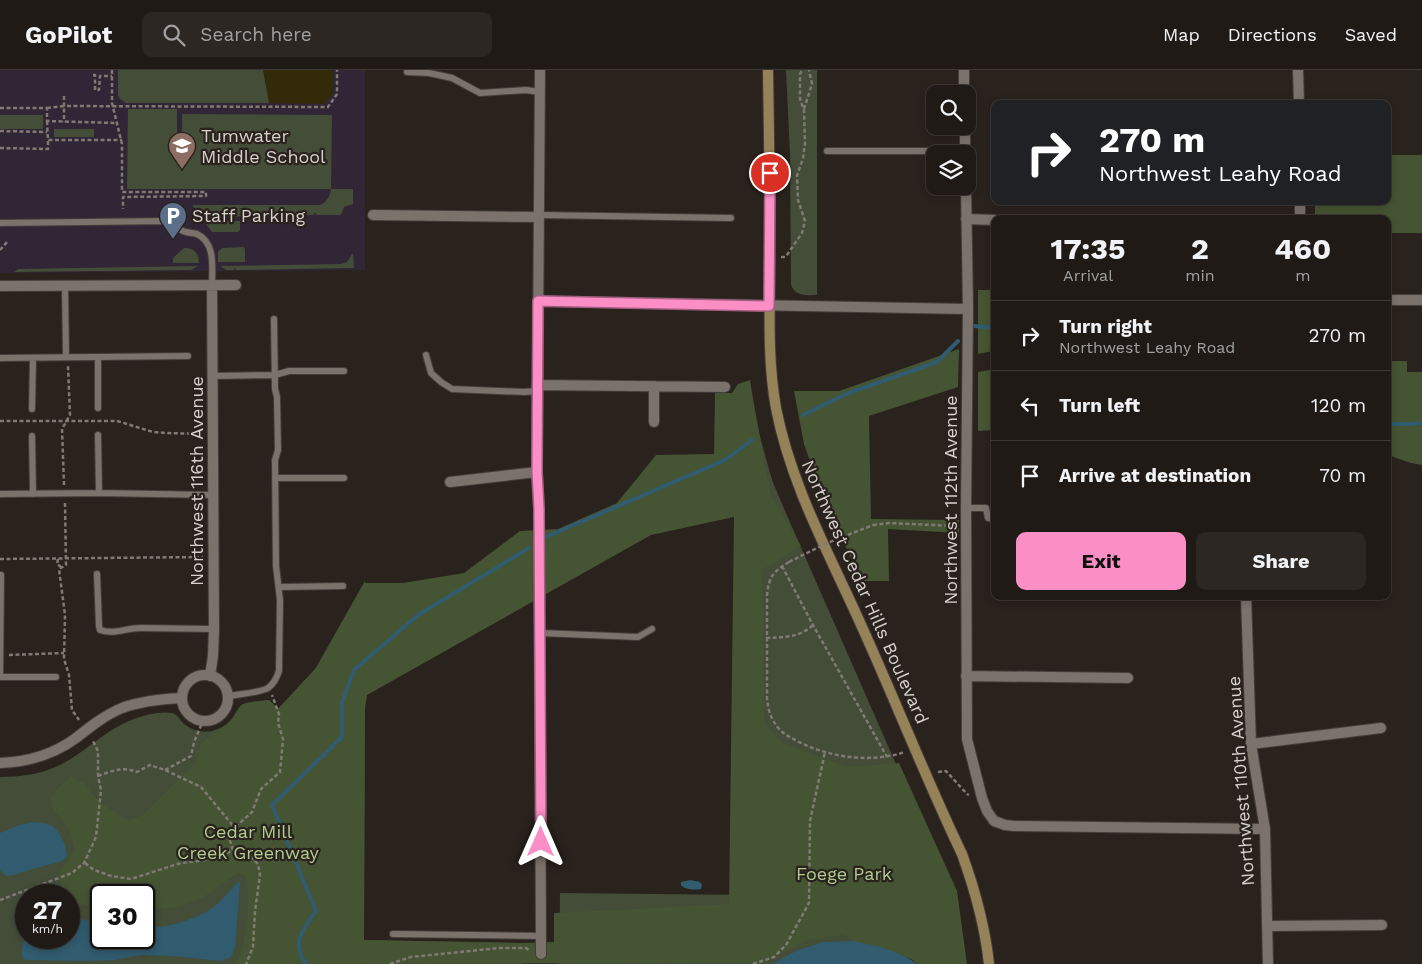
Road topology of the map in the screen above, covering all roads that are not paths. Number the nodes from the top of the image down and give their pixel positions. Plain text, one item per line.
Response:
1 (540, 70) edge
2 (768, 70) edge
3 (964, 70) edge
4 (1298, 70) edge
5 (407, 72) dead end
6 (964, 85) edge
7 (540, 92) junction
8 (1299, 100) edge
9 (827, 151) dead end
10 (926, 152) edge
11 (966, 195) edge
12 (373, 215) dead end
13 (539, 216) junction
14 (731, 218) dead end
15 (966, 219) junction
16 (991, 220) edge
17 (0, 223) edge
18 (212, 285) junction
19 (236, 285) dead end
20 (0, 286) edge
21 (65, 286) junction
22 (1391, 300) edge
23 (1422, 300) edge
24 (538, 301) junction
25 (769, 306) junction
26 (968, 309) junction
27 (274, 318) dead end
28 (426, 355) dead end
29 (188, 356) dead end
30 (66, 357) junction
31 (98, 357) junction
32 (0, 358) edge
33 (33, 358) junction
34 (344, 371) dead end
35 (275, 375) junction
36 (212, 376) junction
37 (654, 386) junction
38 (725, 387) dead end
39 (537, 388) junction
40 (32, 408) dead end
41 (98, 408) dead end
42 (654, 422) dead end
43 (98, 435) dead end
44 (32, 436) dead end
45 (537, 472) junction
46 (276, 478) junction
47 (344, 478) dead end
48 (450, 482) dead end
49 (99, 493) junction
50 (0, 494) edge
51 (33, 494) junction
52 (213, 495) junction
53 (966, 508) junction
54 (991, 518) edge
55 (97, 574) dead end
56 (1, 575) dead end
57 (343, 586) dead end
58 (279, 587) junction
59 (1246, 600) edge
60 (214, 629) junction
61 (652, 629) dead end
62 (540, 633) junction
63 (0, 656) edge
64 (210, 676) junction
65 (966, 676) junction
66 (0, 677) edge
67 (56, 677) dead end
68 (1128, 678) dead end
69 (228, 696) junction
70 (182, 698) junction
71 (1381, 728) dead end
72 (1251, 744) junction
73 (0, 763) edge
74 (1265, 829) junction
75 (1382, 925) dead end
76 (1267, 926) junction
77 (393, 934) dead end
78 (542, 936) junction
79 (542, 954) road end
80 (989, 964) edge
81 (1268, 964) edge

1 - 7 street
2 - 25 main road, Northwest Cedar Hills Boulevard
3 - 6 street
4 - 8 street
5 - 7 lane
7 - 13 street
9 - 10 lane
11 - 15 street, Northwest 112th Avenue
12 - 13 street
13 - 14 lane
13 - 24 street
15 - 16 street
15 - 26 street, Northwest 112th Avenue
17 - 18 lane
18 - 19 street
18 - 21 street
18 - 36 street, Northwest 116th Avenue
20 - 21 street
21 - 30 lane
22 - 23 street
24 - 25 street
24 - 39 street
25 - 26 street
25 - 80 main road, Northwest Cedar Hills Boulevard
26 - 53 street, Northwest 112th Avenue
27 - 35 lane
28 - 39 lane
29 - 31 lane
30 - 31 lane
30 - 33 lane
31 - 41 lane
32 - 33 lane
33 - 40 lane
34 - 35 lane
35 - 36 lane
35 - 46 lane
36 - 52 street, Northwest 116th Avenue
37 - 38 street
37 - 39 street
37 - 42 street
39 - 45 street
43 - 49 lane
44 - 51 lane
45 - 48 street
45 - 62 street
46 - 47 lane
46 - 58 lane
49 - 51 lane
49 - 52 lane
50 - 51 lane
52 - 60 street, Northwest 116th Avenue
53 - 54 lane
53 - 65 street, Northwest 112th Avenue
55 - 60 lane
56 - 63 lane
57 - 58 lane
58 - 69 lane
59 - 72 street, Northwest 110th Avenue
60 - 64 street, Northwest 116th Avenue
61 - 62 lane
62 - 78 street
63 - 66 lane
64 - 69 street
64 - 70 street
65 - 68 street
65 - 74 street, Northwest 112th Avenue
66 - 67 lane
69 - 70 street
70 - 73 street
71 - 72 street
72 - 74 street, Northwest 110th Avenue
74 - 76 street, Northwest 110th Avenue
75 - 76 street
76 - 81 street, Northwest 110th Avenue
77 - 78 lane
78 - 79 street

